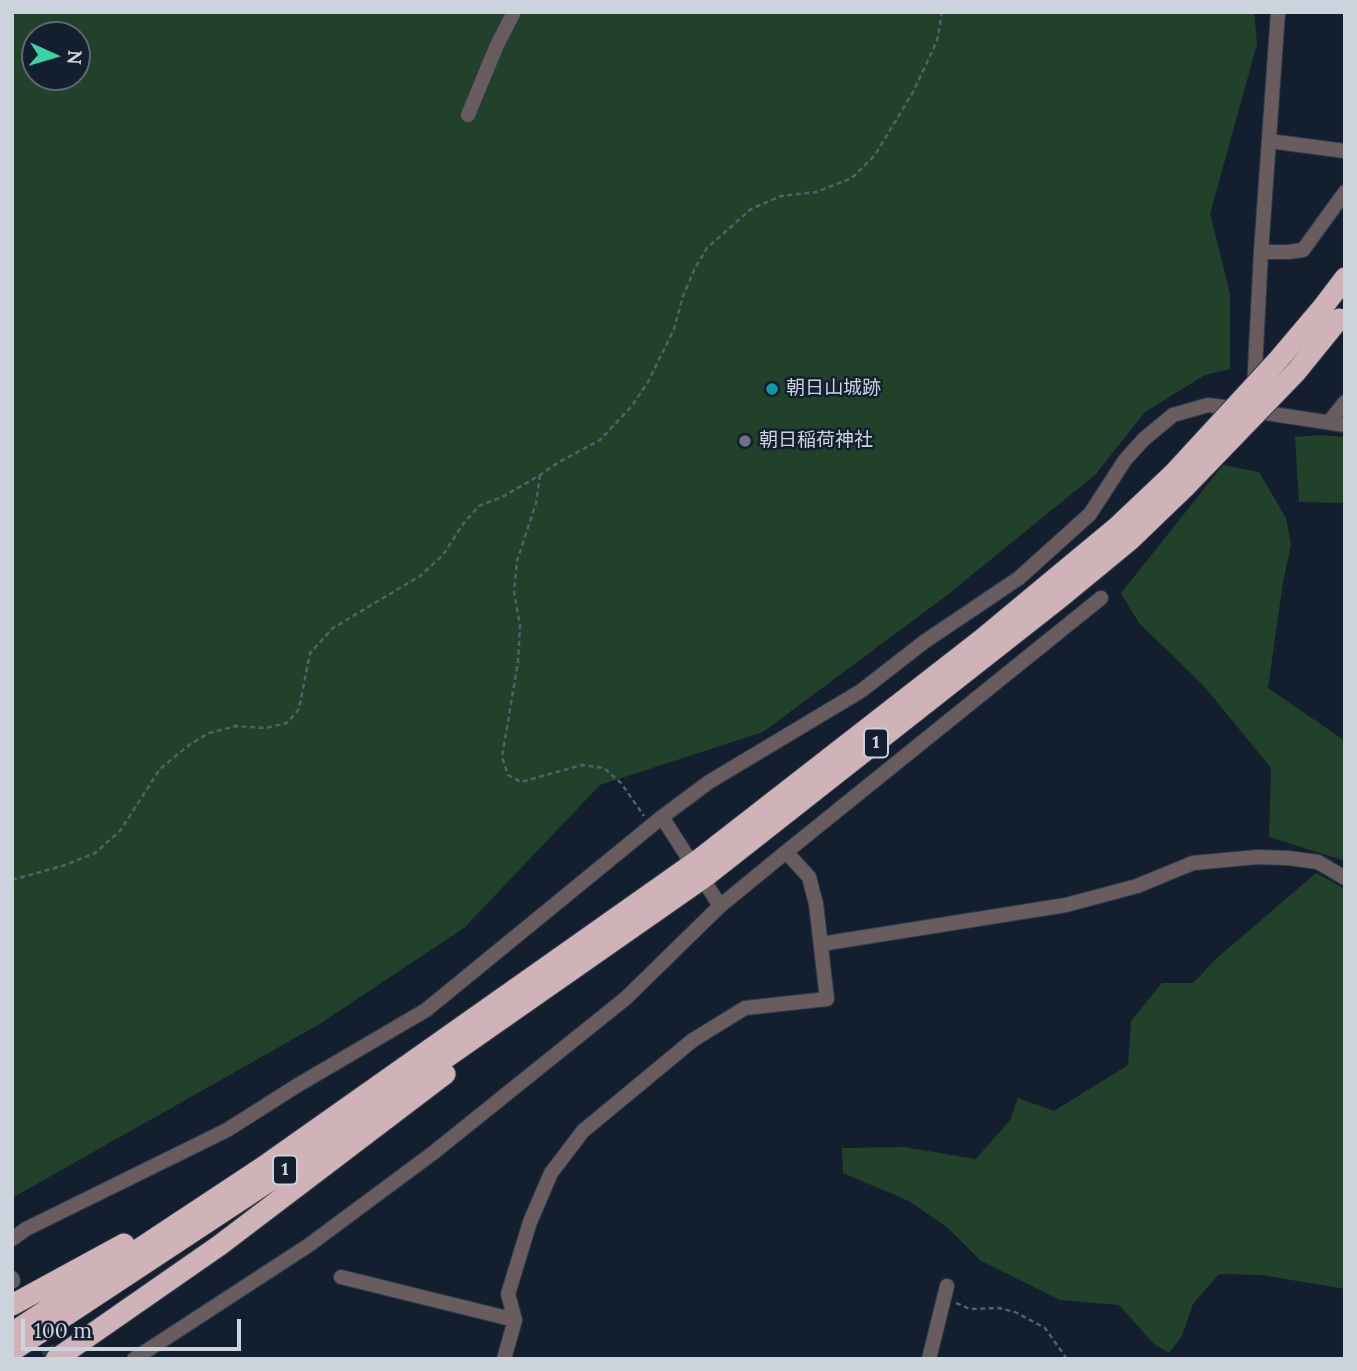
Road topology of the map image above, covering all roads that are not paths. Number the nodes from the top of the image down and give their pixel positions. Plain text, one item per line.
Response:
1 (514, 12) edge
2 (1278, 12) edge
3 (468, 115) dead end
4 (1269, 142) junction
5 (1345, 150) edge
6 (1345, 192) edge
7 (1261, 252) junction
8 (1345, 278) edge
9 (1336, 313) edge
10 (1345, 402) edge
11 (1253, 411) junction
12 (1329, 422) junction
13 (1345, 425) edge
14 (1179, 480) junction
15 (1101, 598) dead end
16 (656, 822) junction
17 (786, 852) junction
18 (688, 856) dead end
19 (1345, 878) edge
20 (708, 887) dead end
21 (720, 906) junction
22 (821, 944) junction
23 (553, 982) junction
24 (283, 1153) junction
25 (12, 1239) edge
26 (341, 1277) dead end
27 (945, 1292) road end
28 (12, 1305) edge
29 (514, 1320) junction
30 (12, 1333) edge
31 (12, 1351) edge
32 (56, 1359) edge
33 (134, 1359) edge
34 (504, 1359) edge
35 (929, 1359) edge

1 - 3 street
2 - 4 street
4 - 5 street
4 - 7 street
6 - 7 street
7 - 11 street
8 - 9 highway
9 - 14 highway, 1, bridge
10 - 12 street
11 - 12 street
11 - 16 street
12 - 13 street
14 - 23 highway, 1
14 - 24 highway
15 - 17 street
16 - 18 street
16 - 25 street
17 - 21 street
17 - 22 street
19 - 22 street
20 - 21 street
21 - 33 street
22 - 29 street
23 - 31 highway, 1
23 - 32 highway
24 - 28 highway
24 - 30 highway
26 - 29 street
27 - 35 street
29 - 34 street

